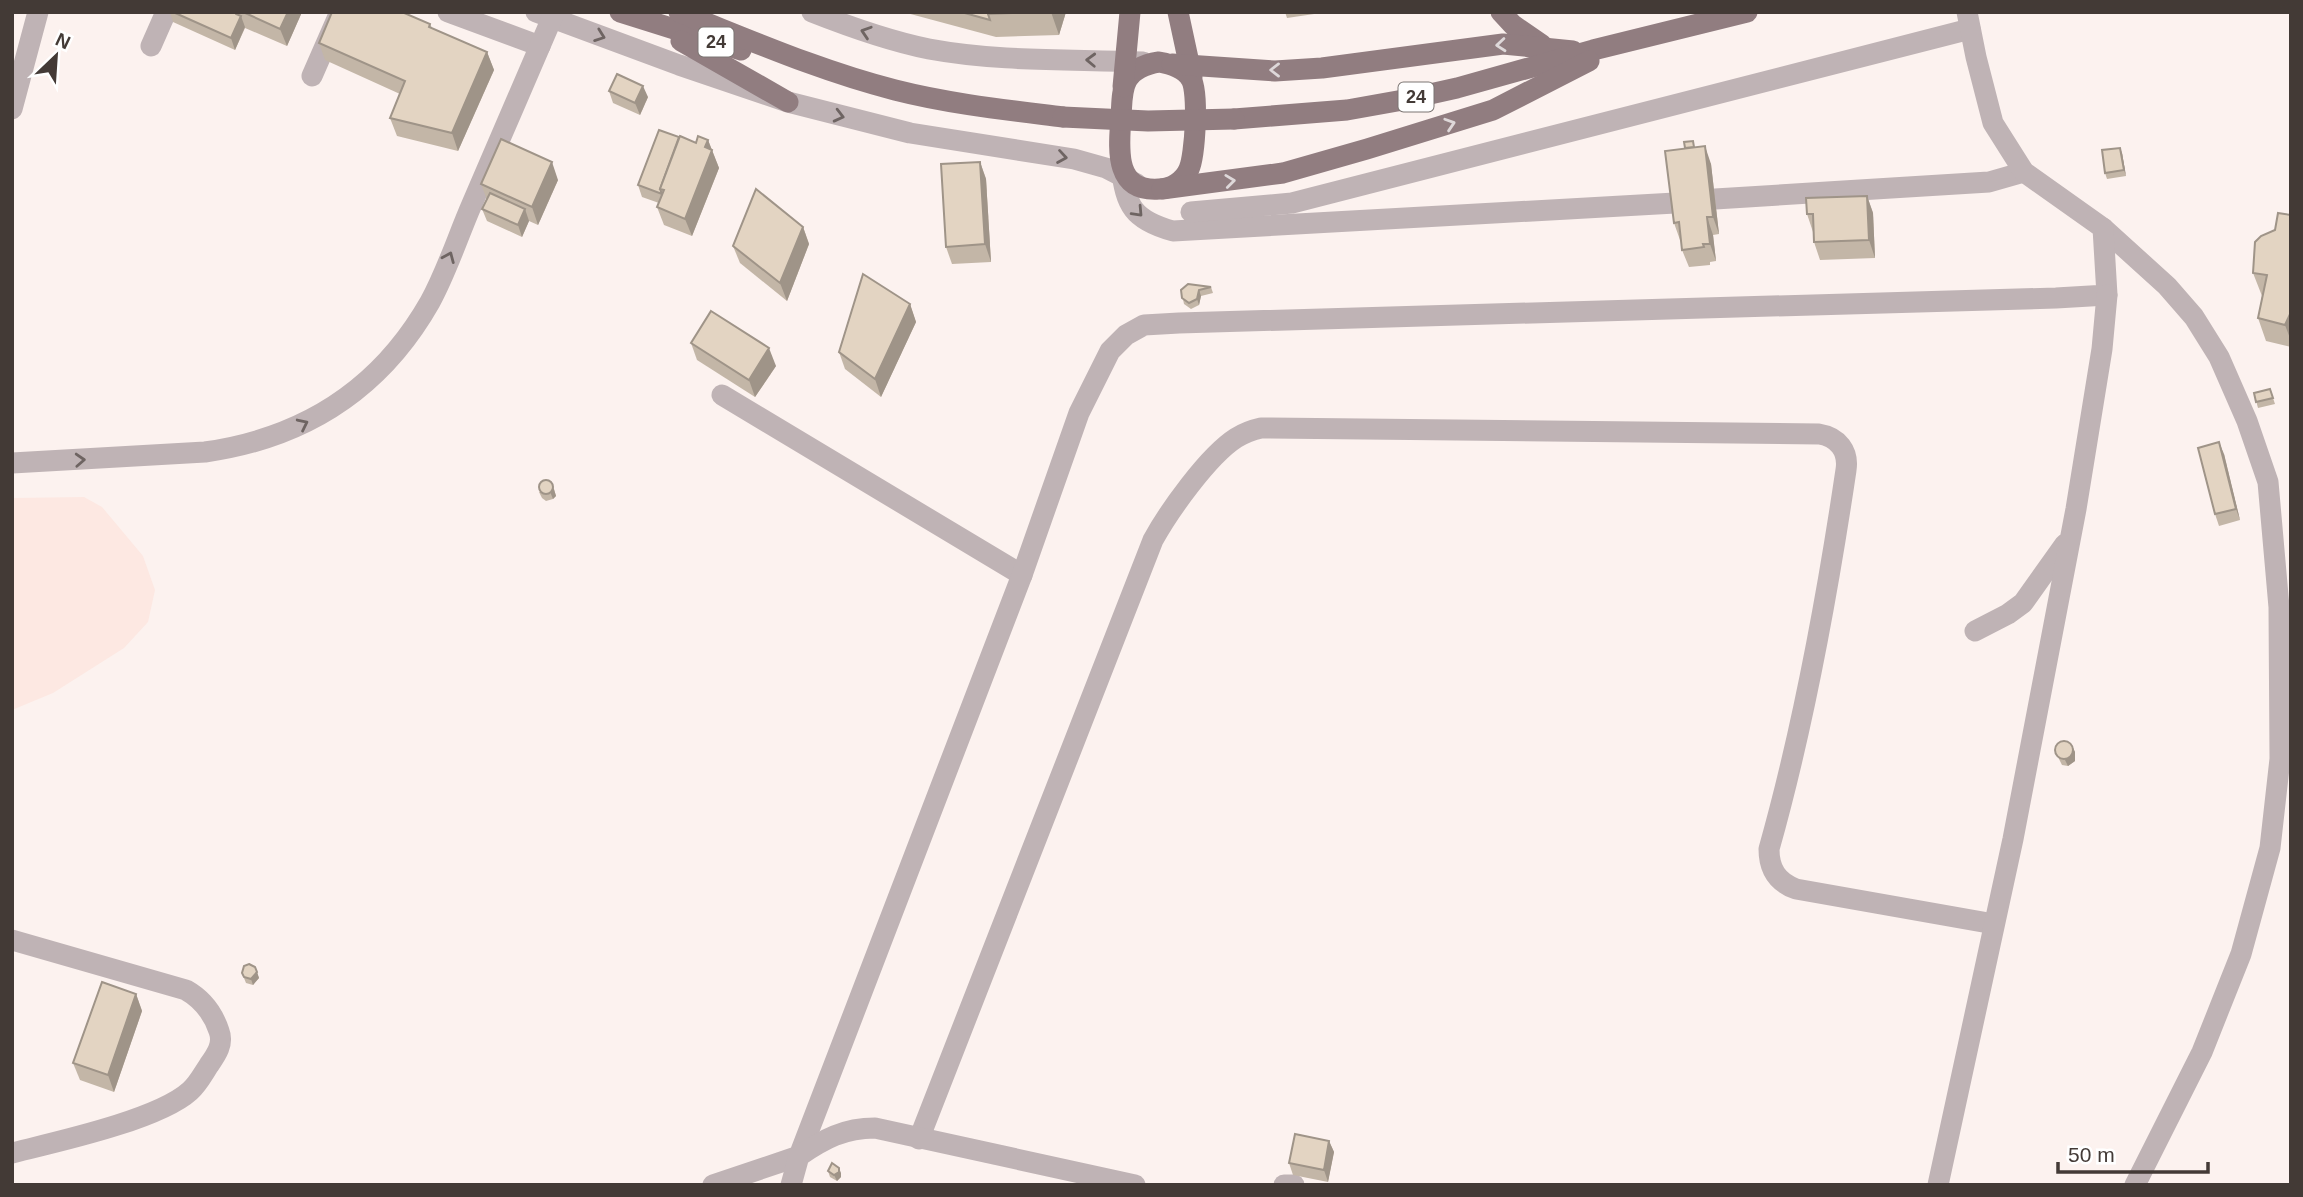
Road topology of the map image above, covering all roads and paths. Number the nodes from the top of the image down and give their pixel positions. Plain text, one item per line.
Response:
1 (38, 12) edge
2 (166, 12) edge
3 (340, 12) edge
4 (448, 12) edge
5 (620, 12) edge
6 (679, 12) edge
7 (812, 12) edge
8 (1130, 12) edge
9 (1178, 12) edge
10 (1501, 12) edge
11 (1747, 12) edge
12 (544, 15) edge
13 (1969, 20) edge
14 (652, 24) junction
15 (1643, 38) junction
16 (151, 46) dead end
17 (540, 46) junction
18 (1547, 48) junction
19 (1593, 50) junction
20 (1126, 61) junction
21 (815, 66) junction
22 (1178, 69) junction
23 (312, 76) dead end
24 (1123, 90) junction
25 (788, 102) junction
26 (12, 109) edge
27 (2024, 172) junction
28 (1191, 177) junction
29 (1130, 181) junction
30 (1715, 199) dead end
31 (1675, 202) edge
32 (1192, 221) junction
33 (2103, 228) junction
34 (2107, 295) junction
35 (722, 395) dead end
36 (12, 463) edge
37 (2070, 537) junction
38 (1022, 575) junction
39 (1975, 631) dead end
40 (1994, 924) junction
41 (12, 940) edge
42 (919, 1139) junction
43 (12, 1153) edge
44 (799, 1156) junction
45 (713, 1185) edge
46 (791, 1185) edge
47 (1134, 1185) edge
48 (1284, 1185) edge
49 (1294, 1185) edge
50 (1938, 1185) edge
51 (2136, 1185) edge

1 - 26 street
2 - 16 street
3 - 23 street
4 - 17 street
5 - 14 main road, 24
6 - 21 main road, 24
20 -> 7 street
8 - 20 main road
9 - 22 main road
10 - 18 main road
11 - 15 main road, 24
12 - 17 street
12 -> 25 street
13 - 27 street
13 - 32 street
14 - 21 main road, 24
14 - 25 main road
15 - 19 main road, 24
28 -> 15 main road
36 -> 17 street
18 - 19 main road
18 -> 22 main road
19 - 21 main road, 24, bridge
20 - 22 street
20 - 24 main road
22 - 24 main road
22 - 28 main road
24 - 29 main road
25 -> 29 street
27 - 30 street
27 - 33 street
28 - 29 main road
28 - 32 street
29 -> 32 street
31 - 32 street
33 - 34 street
33 - 51 street
34 - 37 street
34 - 38 street
35 - 38 street
37 - 39 street
37 - 40 street
38 - 44 street
40 - 42 street
40 - 50 street
41 - 43 street
42 - 44 street
42 - 47 street
44 - 45 street
44 - 46 street
48 - 49 street

